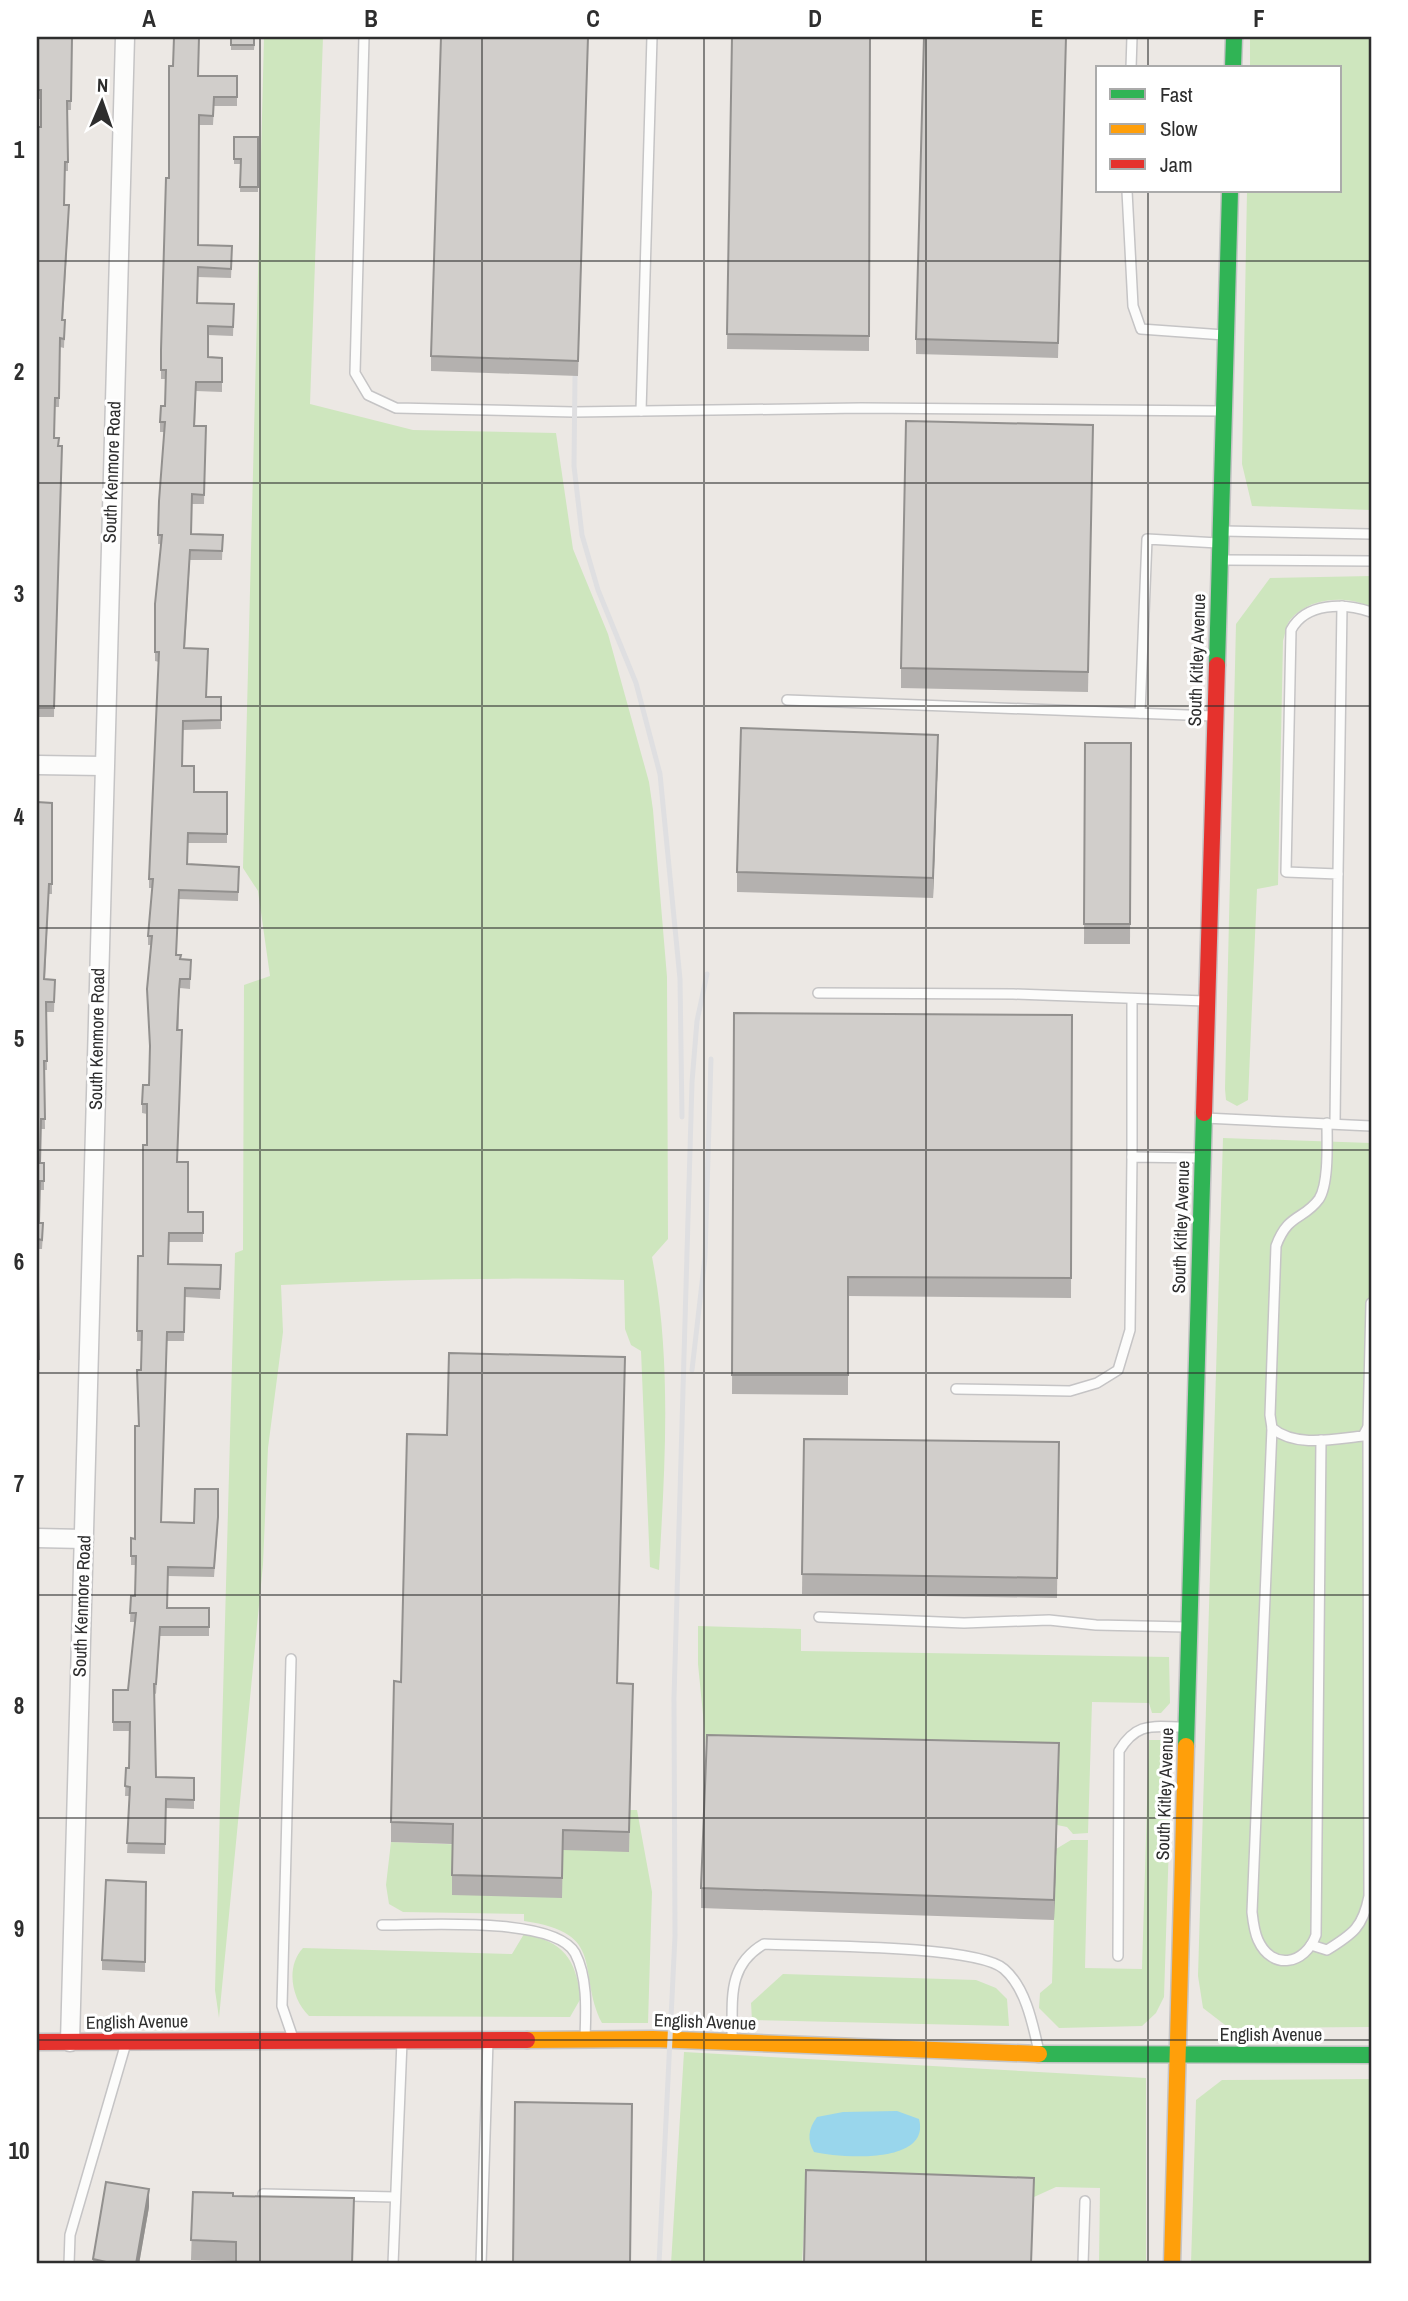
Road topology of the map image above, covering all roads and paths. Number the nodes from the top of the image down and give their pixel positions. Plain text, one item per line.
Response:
1 (125, 37) edge
2 (364, 37) edge
3 (652, 37) edge
4 (1132, 37) edge
5 (1234, 37) edge
6 (1131, 66) edge
7 (1233, 66) edge
8 (1127, 192) edge
9 (1230, 192) edge
10 (1226, 335) junction
11 (641, 411) junction
12 (1223, 411) junction
13 (1371, 534) edge
14 (1220, 537) junction
15 (1219, 560) junction
16 (1371, 561) edge
17 (1342, 606) junction
18 (1371, 612) edge
19 (788, 700) dead end
20 (1140, 713) junction
21 (1215, 716) junction
22 (37, 765) edge
23 (103, 766) junction
24 (1338, 874) junction
25 (818, 993) dead end
26 (1132, 999) junction
27 (1207, 1001) junction
28 (1203, 1118) junction
29 (1331, 1123) junction
30 (1371, 1126) edge
31 (1132, 1157) junction
32 (1202, 1158) junction
33 (1371, 1303) edge
34 (956, 1389) dead end
35 (1368, 1427) junction
36 (1272, 1428) junction
37 (1321, 1440) junction
38 (37, 1538) edge
39 (84, 1539) junction
40 (819, 1617) dead end
41 (1189, 1627) junction
42 (290, 1659) dead end
43 (1186, 1727) junction
44 (382, 1924) dead end
45 (1311, 1945) junction
46 (1118, 1956) dead end
47 (489, 2038) junction
48 (585, 2038) junction
49 (402, 2039) junction
50 (294, 2040) junction
51 (126, 2041) junction
52 (37, 2042) edge
53 (70, 2042) junction
54 (732, 2042) junction
55 (1040, 2054) junction
56 (1371, 2054) edge
57 (1177, 2055) junction
58 (263, 2194) edge
59 (395, 2197) junction
60 (1084, 2201) dead end
61 (69, 2264) edge
62 (393, 2264) edge
63 (481, 2264) edge
64 (1083, 2264) edge
65 (1172, 2264) edge

1 - 23 street, South Kenmore Road
2 - 11 lane
3 - 11 lane
4 - 6 lane
5 - 7 street
8 - 10 lane
9 - 10 street, South Kitley Avenue
10 - 12 street, South Kitley Avenue
11 - 12 lane
12 - 14 street, South Kitley Avenue
13 - 14 lane
14 - 15 street, South Kitley Avenue
14 - 20 lane
15 - 16 lane
15 - 21 street, South Kitley Avenue
17 - 18 lane
17 - 24 lane
17 - 24 lane
19 - 20 lane
20 - 21 lane
21 - 27 street, South Kitley Avenue
22 - 23 street
23 - 39 street, South Kenmore Road
24 - 29 lane
25 - 26 lane
26 - 27 lane
26 - 31 lane
27 - 28 street, South Kitley Avenue
28 - 29 lane
28 - 32 street, South Kitley Avenue
29 - 30 lane
29 - 36 lane
31 - 32 lane
31 - 34 lane
32 - 41 street, South Kitley Avenue
33 - 35 lane
35 - 37 lane
35 - 45 lane
36 - 37 lane
36 - 45 lane
37 - 45 lane
38 - 39 street
39 - 53 street, South Kenmore Road
40 - 41 lane
41 - 43 street, South Kitley Avenue
42 - 50 lane
43 - 46 lane
43 - 57 street, South Kitley Avenue
44 - 48 lane
47 - 48 street, English Avenue
47 - 49 street, English Avenue
47 - 63 lane
48 - 54 street, English Avenue
49 - 50 street, English Avenue
49 - 59 lane
50 - 51 street, English Avenue
51 - 53 street, English Avenue
51 - 61 lane
52 - 53 street, English Avenue
54 - 55 street, English Avenue
54 - 55 lane
55 - 57 street, English Avenue
56 - 57 street, English Avenue
57 - 65 street, South Kitley Avenue
58 - 59 lane
59 - 62 lane
60 - 64 lane

